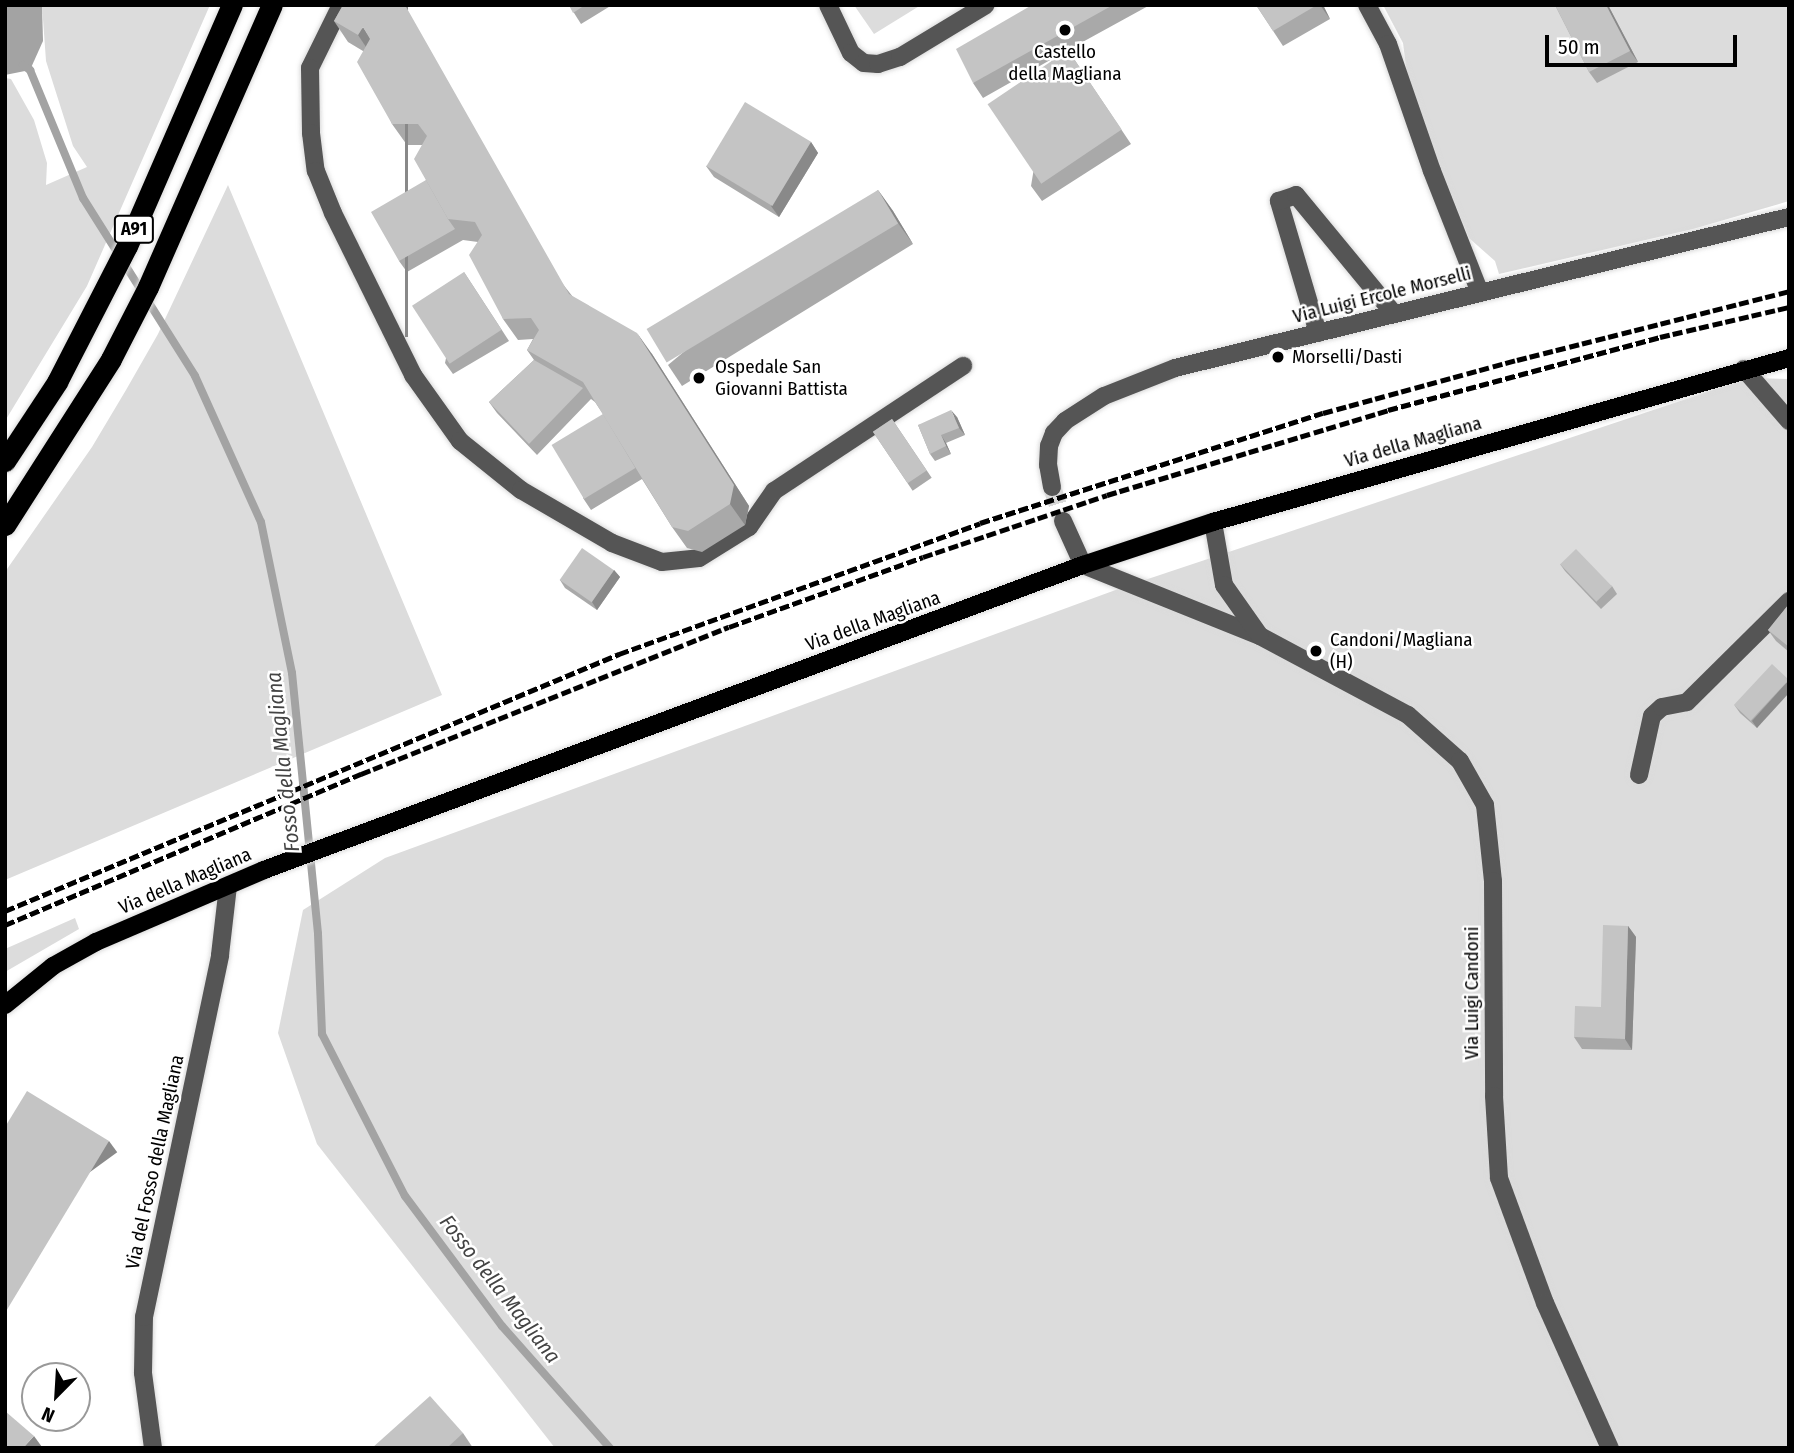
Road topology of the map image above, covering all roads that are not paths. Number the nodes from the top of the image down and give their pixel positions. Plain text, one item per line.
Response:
1 (232, 5) edge
2 (272, 5) edge
3 (341, 5) edge
4 (828, 5) edge
5 (986, 5) edge
6 (1367, 5) edge
7 (1789, 217) edge
8 (1480, 293) junction
9 (1394, 314) junction
10 (1318, 333) junction
11 (1789, 358) edge
12 (962, 366) dead end
13 (1744, 369) junction
14 (1789, 421) edge
15 (5, 461) edge
16 (1052, 487) tunnel mouth
17 (1063, 521) tunnel mouth
18 (1213, 522) junction
19 (5, 525) edge
20 (1083, 565) junction
21 (1789, 601) edge
22 (1260, 636) junction
23 (1639, 775) dead end
24 (228, 886) junction
25 (5, 1005) edge
26 (153, 1448) edge
27 (1609, 1448) edge

1 - 15 highway, A91
2 - 19 highway, A91
3 - 12 street
4 - 5 street
6 - 8 street
7 - 8 street, Via Luigi Ercole Morselli
8 - 9 street, Via Luigi Ercole Morselli
9 - 10 street, Via Luigi Ercole Morselli
9 - 10 street
10 - 16 street, Via Luigi Ercole Morselli
11 - 13 main road, Via della Magliana
13 - 14 street
13 - 18 main road, Via della Magliana
17 - 20 street
18 - 20 main road, Via della Magliana
18 - 22 street, Via Luigi Candoni
20 - 22 street, Via Luigi Candoni
20 - 24 main road, Via della Magliana
21 - 23 street
22 - 27 street, Via Luigi Candoni
24 - 25 main road, Via della Magliana
24 - 26 street, Via del Fosso della Magliana

